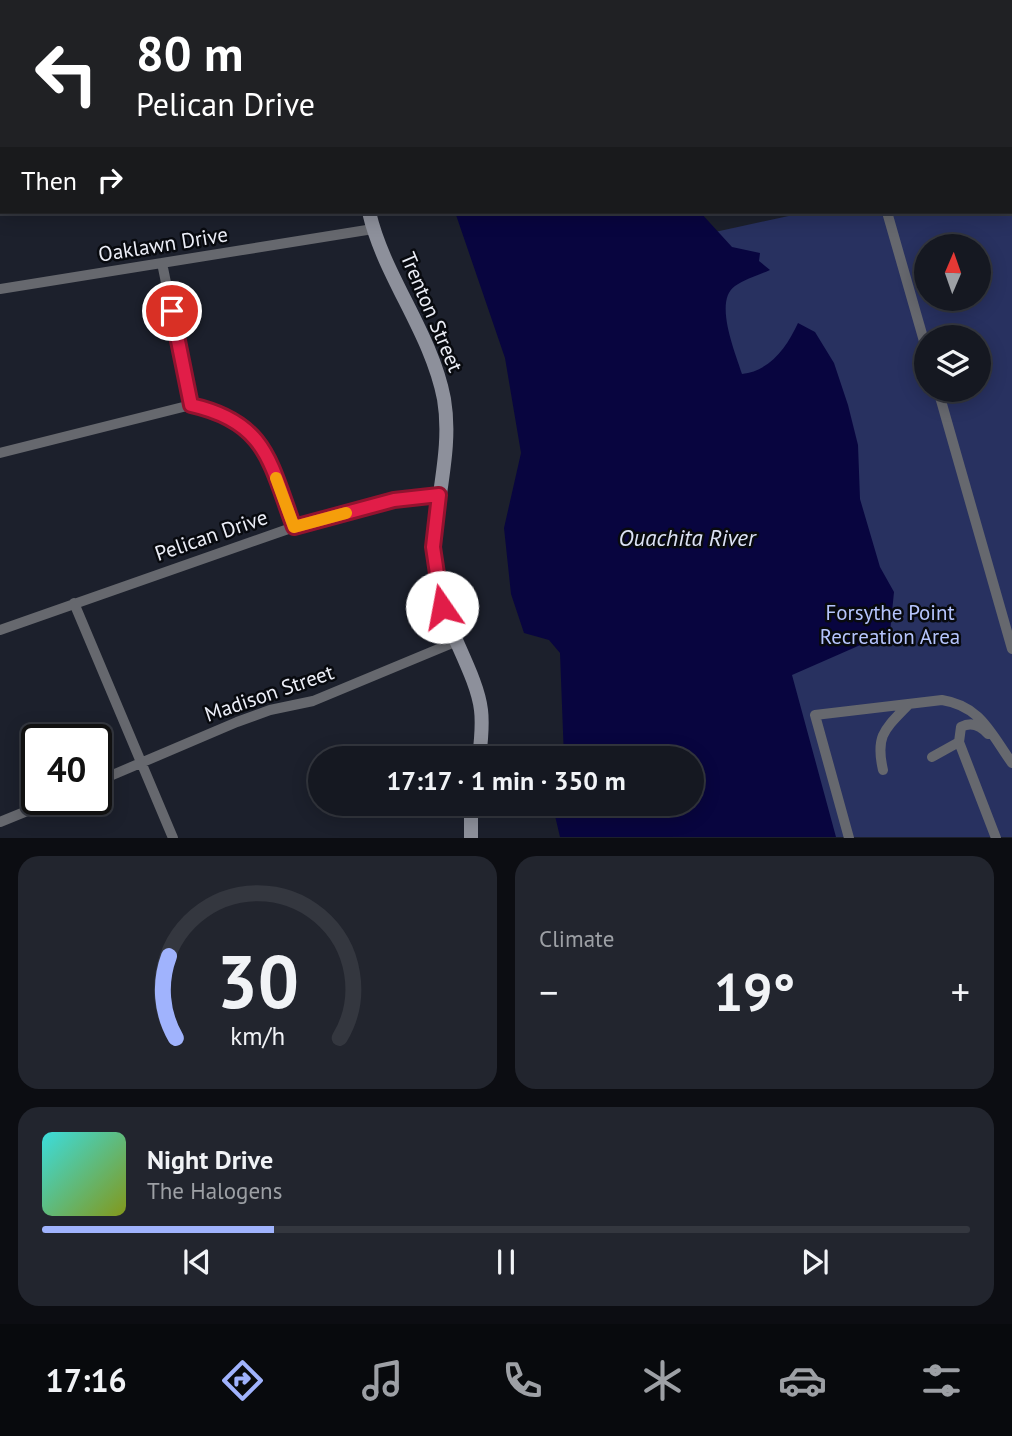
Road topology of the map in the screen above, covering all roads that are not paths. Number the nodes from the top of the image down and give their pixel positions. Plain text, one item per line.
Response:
1 (369, 214) edge
2 (888, 214) edge
3 (373, 229) junction
4 (162, 263) junction
5 (0, 289) edge
6 (919, 325) edge
7 (941, 402) edge
8 (191, 405) junction
9 (0, 453) edge
10 (439, 495) junction
11 (294, 527) junction
12 (74, 603) junction
13 (0, 631) edge
14 (455, 642) junction
15 (1012, 649) edge
16 (909, 704) junction
17 (959, 741) junction
18 (479, 746) edge
19 (1001, 747) junction
20 (932, 757) dead end
21 (141, 763) junction
22 (1012, 763) edge
23 (883, 770) dead end
24 (112, 775) edge
25 (21, 813) edge
26 (471, 816) edge
27 (0, 822) edge
28 (173, 838) edge
29 (471, 838) edge
30 (849, 838) edge
31 (996, 838) edge

1 - 3 street, Trenton Street
2 - 6 street
3 - 4 street, Oaklawn Drive
3 - 10 street, Trenton Street
4 - 5 street, Oaklawn Drive
4 - 8 street
7 - 15 street
8 - 9 street
8 - 11 street
10 - 11 street, Pelican Drive
10 - 14 street, Trenton Street
11 - 12 street, Pelican Drive
12 - 13 street, Pelican Drive
12 - 21 street
14 - 18 street, Trenton Street
14 - 21 street, Madison Street
16 - 19 street
16 - 23 street
16 - 30 street
17 - 19 street
17 - 20 street
17 - 31 street
19 - 22 street
21 - 24 street, Madison Street
21 - 28 street
25 - 27 street
26 - 29 street

